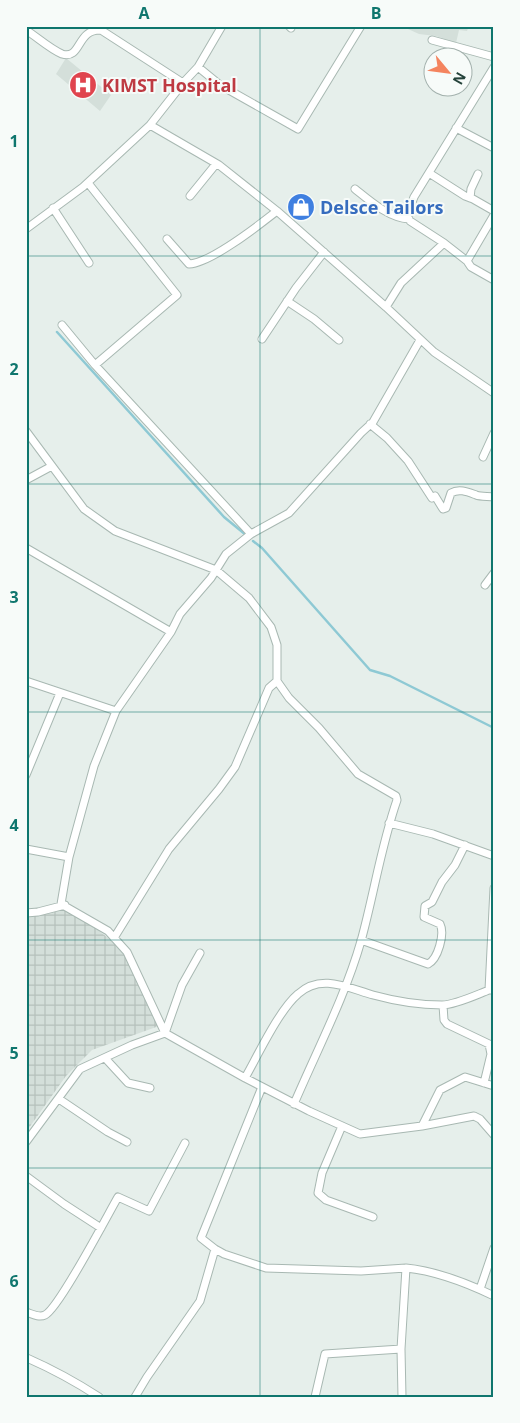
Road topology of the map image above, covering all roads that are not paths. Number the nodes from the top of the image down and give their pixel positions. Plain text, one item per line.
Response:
1 (222, 26) edge
2 (361, 26) edge
3 (26, 30) edge
4 (432, 40) dead end
5 (494, 57) edge
6 (198, 67) junction
7 (494, 67) edge
8 (182, 82) junction
9 (150, 125) junction
10 (456, 128) junction
11 (494, 148) edge
12 (216, 164) junction
13 (429, 173) junction
14 (478, 174) dead end
15 (88, 183) junction
16 (356, 188) dead end
17 (190, 196) dead end
18 (470, 198) junction
19 (53, 208) junction
20 (277, 211) junction
21 (494, 211) edge
22 (494, 215) edge
23 (409, 219) junction
24 (26, 229) edge
25 (167, 239) dead end
26 (444, 243) junction
27 (324, 252) junction
28 (467, 261) junction
29 (89, 263) dead end
30 (494, 280) edge
31 (287, 301) junction
32 (386, 307) junction
33 (62, 325) dead end
34 (262, 339) dead end
35 (339, 340) dead end
36 (420, 340) junction
37 (95, 365) junction
38 (494, 393) edge
39 (370, 424) junction
40 (26, 431) edge
41 (494, 433) edge
42 (483, 457) dead end
43 (52, 466) junction
44 (27, 480) edge
45 (494, 497) edge
46 (251, 534) junction
47 (26, 548) edge
48 (216, 570) junction
49 (494, 573) edge
50 (485, 585) dead end
51 (171, 632) junction
52 (26, 681) edge
53 (277, 682) junction
54 (60, 693) junction
55 (116, 711) junction
56 (26, 775) edge
57 (389, 824) junction
58 (465, 845) junction
59 (26, 849) edge
60 (494, 856) edge
61 (69, 857) junction
62 (494, 888) edge
63 (64, 906) junction
64 (26, 913) edge
65 (114, 938) junction
66 (361, 940) junction
67 (200, 954) dead end
68 (346, 986) junction
69 (491, 990) edge
70 (444, 1005) junction
71 (165, 1032) junction
72 (105, 1058) junction
73 (244, 1078) junction
74 (484, 1084) junction
75 (494, 1086) edge
76 (262, 1087) junction
77 (150, 1088) dead end
78 (59, 1099) junction
79 (294, 1104) junction
80 (342, 1126) junction
81 (422, 1126) junction
82 (494, 1135) edge
83 (26, 1142) edge
84 (127, 1142) dead end
85 (185, 1143) dead end
86 (26, 1176) edge
87 (372, 1217) dead end
88 (101, 1228) junction
89 (494, 1248) edge
90 (215, 1249) junction
91 (406, 1268) junction
92 (480, 1289) junction
93 (494, 1296) edge
94 (26, 1312) edge
95 (401, 1349) junction
96 (26, 1359) edge
97 (99, 1397) edge
98 (135, 1397) edge
99 (315, 1397) edge
100 (402, 1397) edge

1 - 6 street
2 - 6 street
3 - 8 street
4 - 5 street
6 - 8 street
7 - 10 street
8 - 9 street
9 - 12 street
9 - 15 street
10 - 11 street
10 - 13 street
12 - 17 street
12 - 20 street
13 - 18 street
13 - 23 street
14 - 18 street
15 - 19 street
15 - 37 street
16 - 23 street
18 - 21 street
19 - 24 street
19 - 29 street
20 - 25 street
20 - 27 street
22 - 28 street
23 - 26 street
26 - 28 street
26 - 32 street
27 - 31 street
27 - 32 street
28 - 30 street
31 - 34 street
31 - 35 street
32 - 36 street
33 - 37 street
36 - 38 street
36 - 39 street
37 - 46 street
39 - 45 street
39 - 46 street
40 - 43 street
41 - 42 street
43 - 44 street
43 - 48 street
46 - 48 street
47 - 51 street
48 - 51 street
48 - 53 street
49 - 50 street
51 - 55 street
52 - 54 street
53 - 57 street
53 - 65 street
54 - 55 street
54 - 56 street
55 - 61 street
57 - 58 street
57 - 66 street
58 - 60 street
58 - 66 street
59 - 61 street
61 - 63 street
62 - 69 street
63 - 64 street
63 - 65 street
65 - 71 street
66 - 68 street
67 - 71 street
68 - 70 street
68 - 73 street
68 - 79 street
69 - 70 street
70 - 74 street
71 - 72 street
71 - 73 street
72 - 77 street
72 - 78 street
73 - 76 street
74 - 75 street
74 - 81 street
76 - 79 street
76 - 90 street
78 - 83 street
78 - 84 street
79 - 80 street
80 - 81 street
80 - 87 street
81 - 82 street
85 - 88 street
86 - 88 street
88 - 94 street
89 - 92 street
90 - 91 street
90 - 98 street
91 - 92 street
91 - 95 street
92 - 93 street
95 - 99 street
95 - 100 street
96 - 97 street

